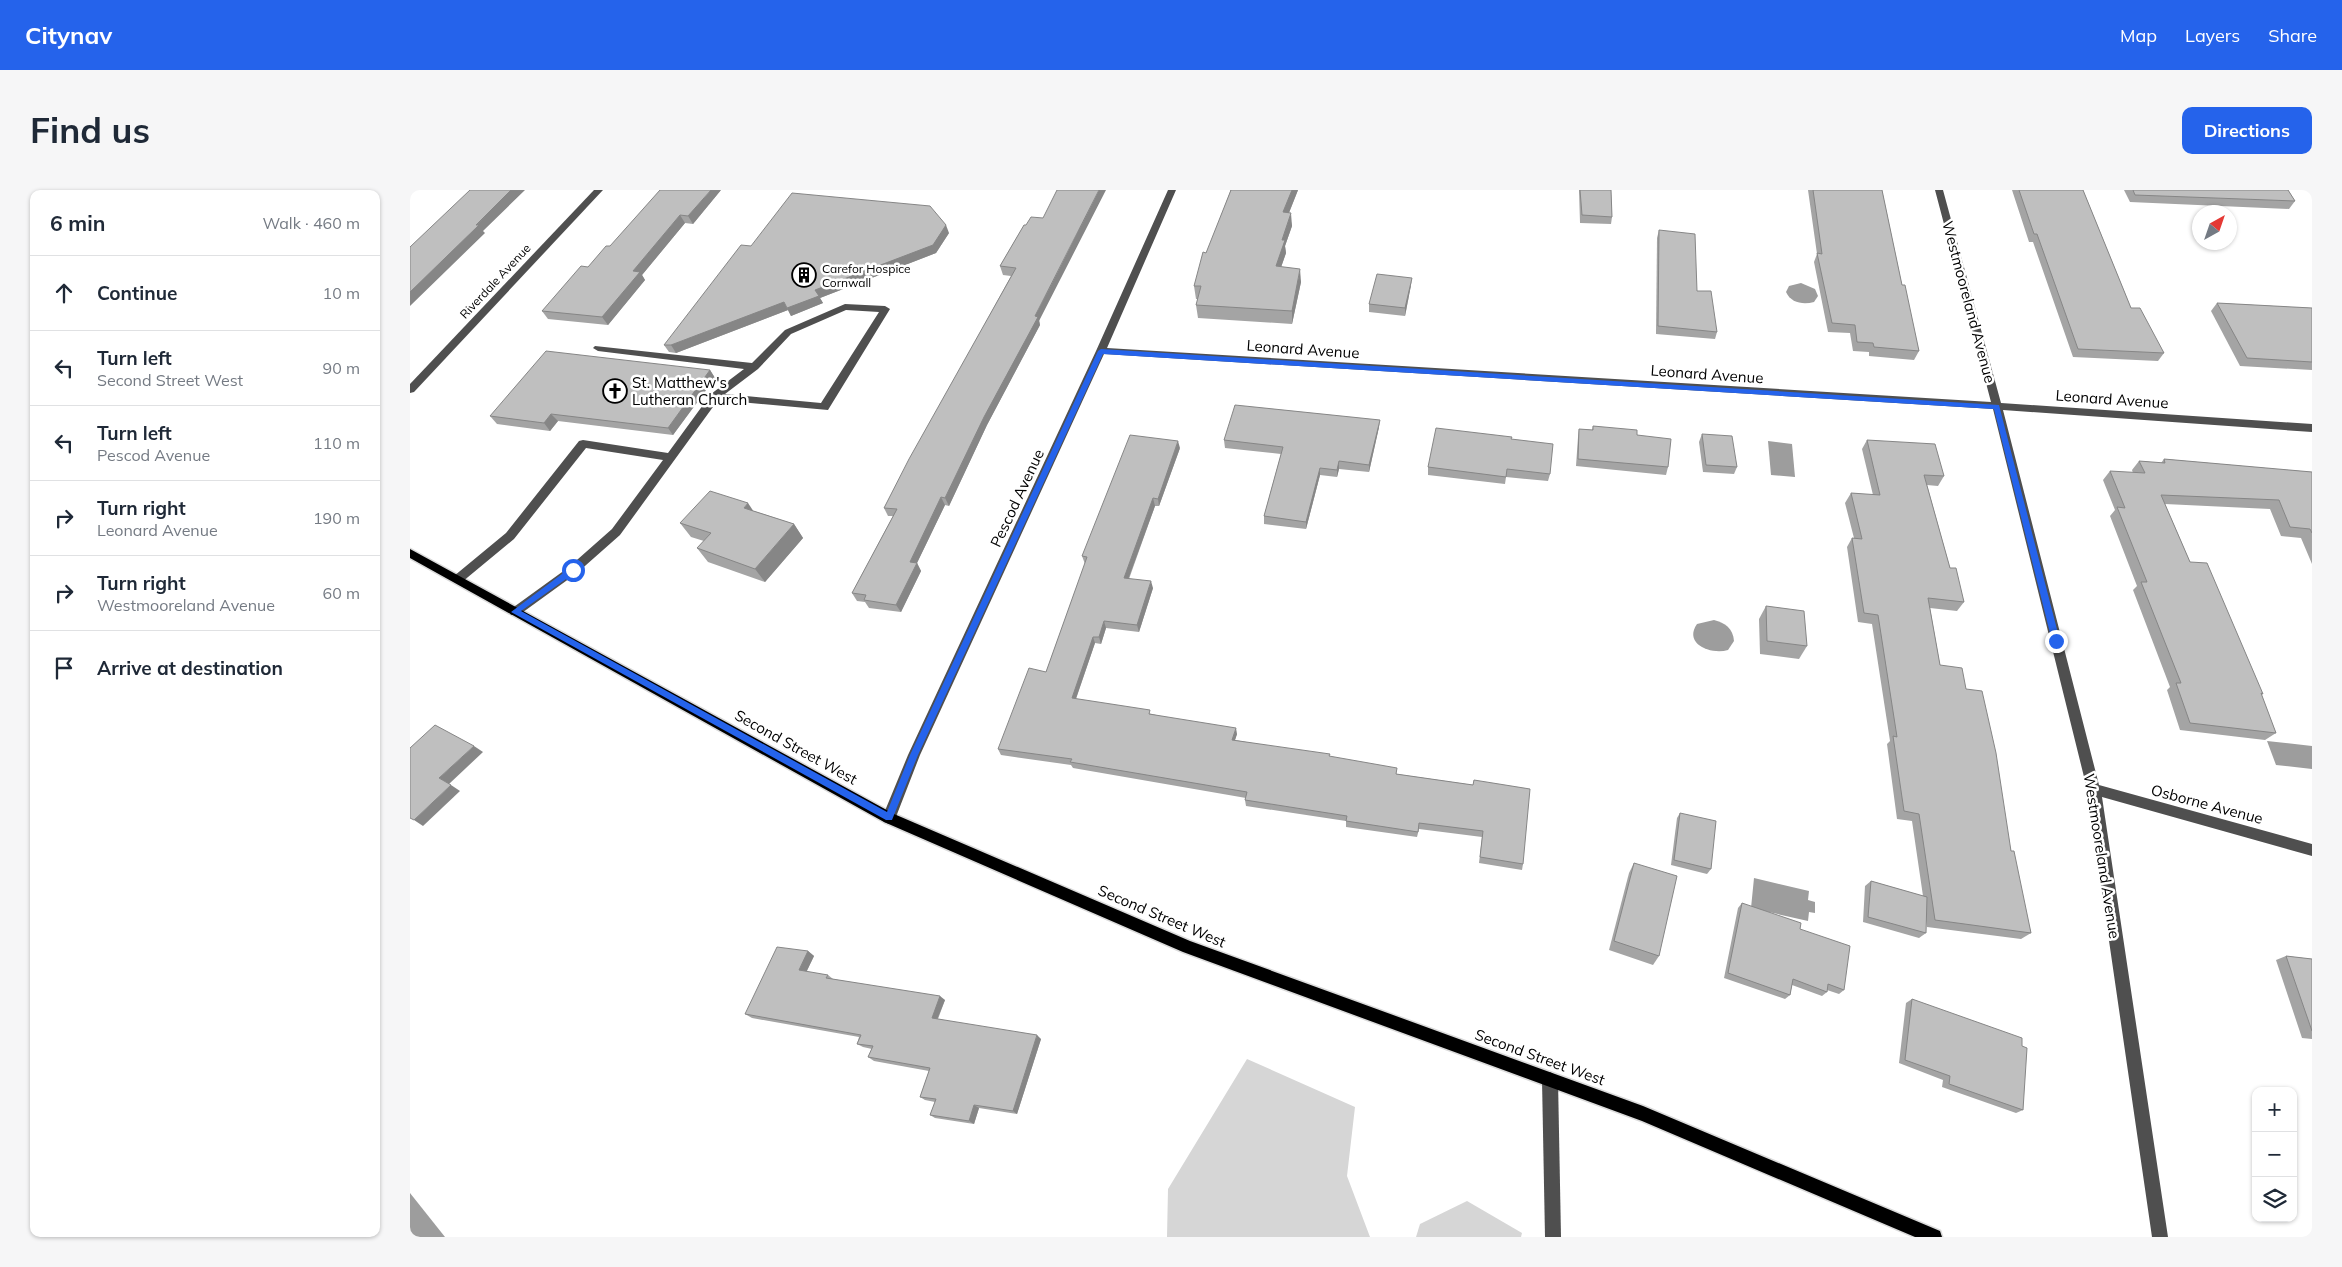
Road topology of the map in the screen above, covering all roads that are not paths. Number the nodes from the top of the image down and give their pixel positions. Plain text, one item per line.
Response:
1 (599, 190) edge
2 (1172, 190) edge
3 (1939, 190) edge
4 (598, 348) dead end
5 (1101, 351) junction
6 (754, 367) junction
7 (410, 390) edge
8 (715, 396) junction
9 (1997, 406) junction
10 (2312, 428) edge
11 (670, 456) junction
12 (410, 553) edge
13 (458, 579) junction
14 (515, 612) junction
15 (2094, 789) junction
16 (889, 818) junction
17 (2312, 850) edge
18 (1550, 1080) junction
19 (1553, 1237) edge
20 (1934, 1237) edge
21 (2160, 1237) edge

1 - 7 street, Riverdale Avenue
2 - 5 street, Pescod Avenue
3 - 9 street, Westmooreland Avenue
4 - 6 street
5 - 9 street, Leonard Avenue
5 - 16 street, Pescod Avenue
6 - 8 street
6 - 8 street
8 - 11 street
9 - 10 street, Leonard Avenue
9 - 15 street, Westmooreland Avenue
11 - 13 street
11 - 14 street
12 - 13 main road, Second Street West
13 - 14 main road, Second Street West
14 - 16 main road, Second Street West
15 - 17 street, Osborne Avenue
15 - 21 street, Westmooreland Avenue
16 - 18 main road, Second Street West
18 - 19 street
18 - 20 main road, Second Street West

